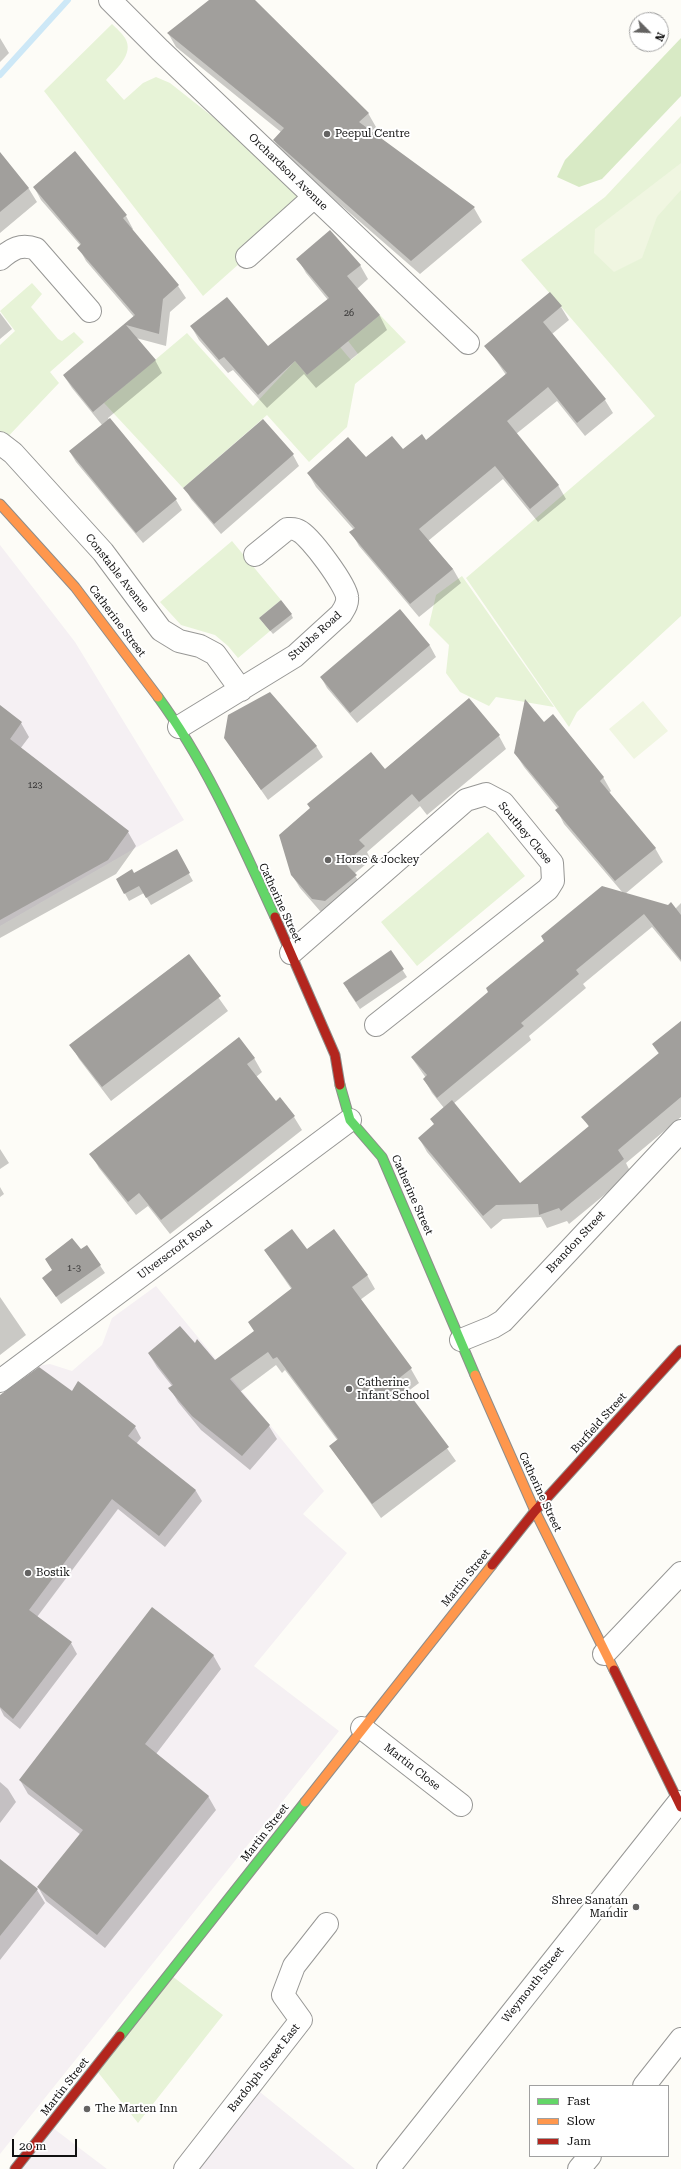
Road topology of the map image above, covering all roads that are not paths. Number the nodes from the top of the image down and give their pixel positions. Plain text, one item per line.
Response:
1 (110, 0) edge
2 (314, 197) junction
3 (247, 258) dead end
4 (0, 259) edge
5 (90, 311) dead end
6 (468, 343) dead end
7 (0, 443) edge
8 (0, 504) edge
9 (255, 555) dead end
10 (241, 690) junction
11 (178, 727) junction
12 (291, 953) junction
13 (376, 1025) dead end
14 (350, 1120) junction
15 (681, 1131) edge
16 (461, 1340) junction
17 (681, 1350) edge
18 (0, 1381) edge
19 (535, 1511) junction
20 (681, 1573) edge
21 (604, 1654) junction
22 (362, 1728) junction
23 (680, 1804) edge
24 (461, 1805) dead end
25 (327, 1924) dead end
26 (681, 2039) edge
27 (645, 2085) edge
28 (589, 2157) edge
29 (15, 2169) edge
30 (185, 2169) edge
31 (388, 2169) edge
32 (579, 2169) edge

1 - 2 street, Orchardson Avenue
2 - 3 street
2 - 6 street, Orchardson Avenue
4 - 5 street
7 - 10 street, Constable Avenue
8 - 11 street, Catherine Street
9 - 10 street, Stubbs Road
10 - 11 street, Stubbs Road
11 - 12 street, Catherine Street
12 - 13 street, Southey Close
12 - 14 street, Catherine Street
14 - 16 street, Catherine Street
14 - 18 street, Ulverscroft Road
15 - 16 street, Brandon Street
16 - 19 street, Catherine Street
17 - 19 street, Burfield Street
19 - 21 street, Catherine Street
19 - 22 street, Martin Street
20 - 21 street
21 - 23 street, Catherine Street
22 - 24 street, Martin Close
22 - 29 street, Martin Street
23 - 31 street, Weymouth Street
25 - 30 street, Bardolph Street East
26 - 27 street
28 - 32 street

